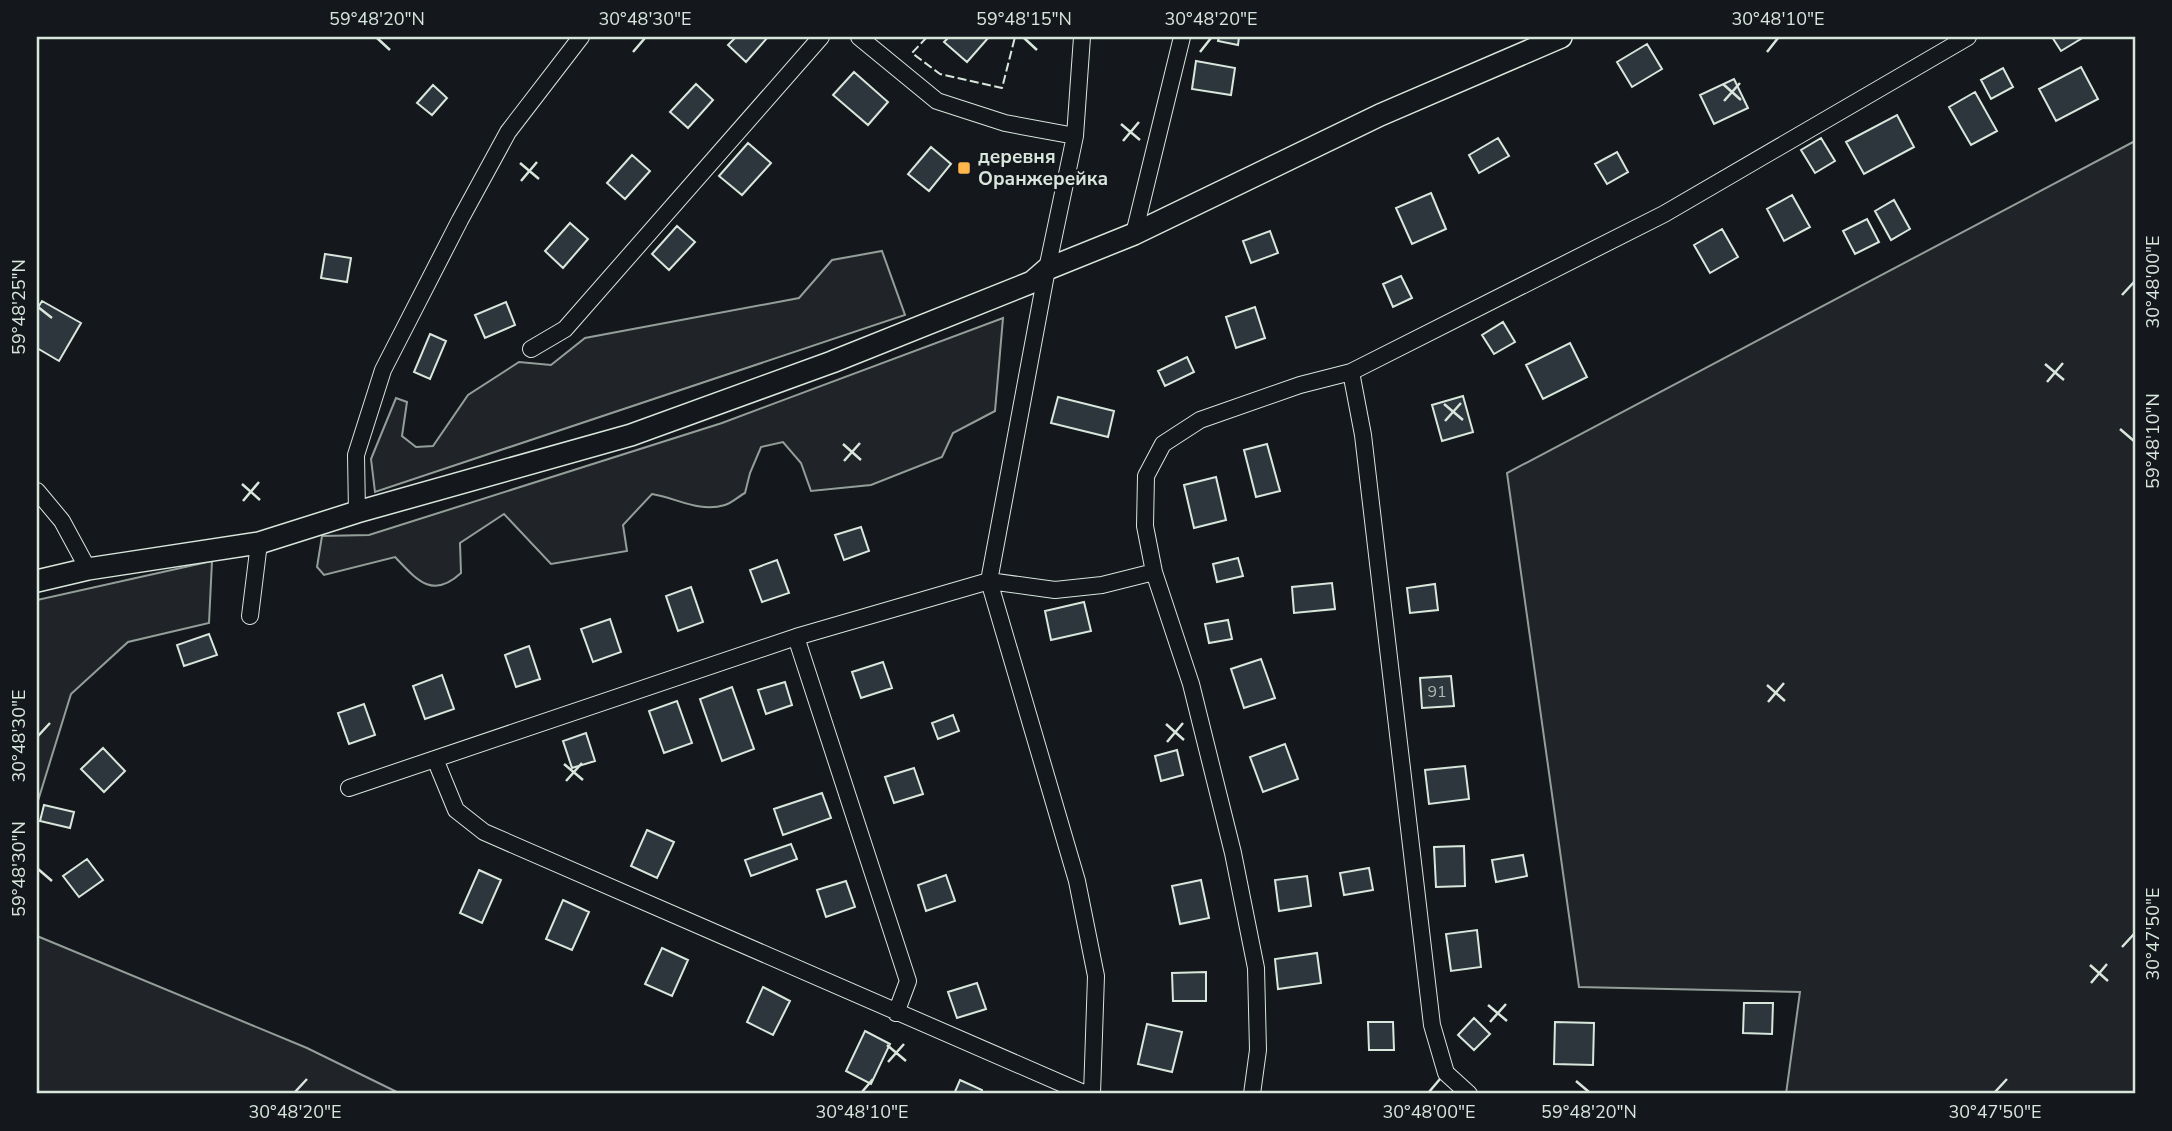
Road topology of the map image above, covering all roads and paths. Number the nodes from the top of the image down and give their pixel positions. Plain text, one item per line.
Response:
1 (582, 37) edge
2 (821, 37) edge
3 (859, 37) edge
4 (1082, 37) edge
5 (1182, 37) edge
6 (1561, 37) edge
7 (1968, 37) edge
8 (1074, 136) junction
9 (1134, 234) junction
10 (1047, 269) junction
11 (531, 349) dead end
12 (1350, 372) junction
13 (37, 491) edge
14 (357, 512) junction
15 (258, 544) junction
16 (88, 569) junction
17 (1154, 572) junction
18 (37, 581) edge
19 (989, 581) junction
20 (250, 616) dead end
21 (796, 637) junction
22 (435, 759) junction
23 (349, 788) dead end
24 (896, 1013) junction
25 (1086, 1094) edge
26 (1092, 1094) edge
27 (1252, 1094) edge
28 (1469, 1094) edge

1 - 14 street
2 - 11 street
3 - 8 street
4 - 8 street
5 - 9 street
6 - 9 street
7 - 12 street
8 - 10 street
9 - 10 street
10 - 14 street
10 - 19 street
12 - 17 street
12 - 28 street
13 - 16 street
14 - 15 street
15 - 16 street
15 - 20 street
16 - 18 street
17 - 19 street
17 - 27 street
19 - 21 street
19 - 26 street
21 - 22 street
21 - 24 street
22 - 23 street
22 - 24 street
24 - 25 street

